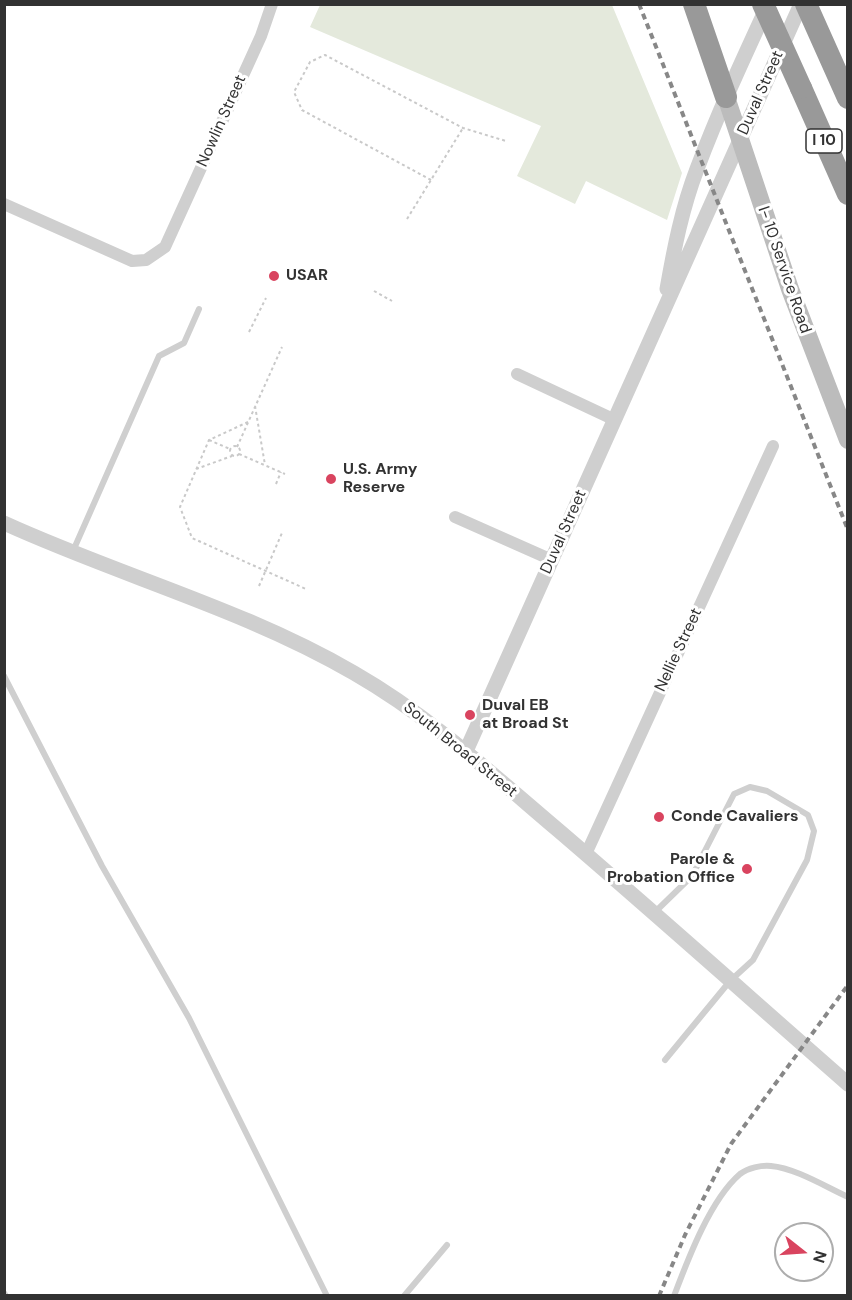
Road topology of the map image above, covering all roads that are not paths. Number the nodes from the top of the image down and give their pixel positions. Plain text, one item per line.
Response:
1 (272, 4) edge
2 (694, 4) edge
3 (763, 4) edge
4 (769, 4) edge
5 (801, 4) edge
6 (806, 4) edge
7 (726, 97) junction
8 (848, 98) edge
9 (740, 141) junction
10 (848, 194) edge
11 (4, 204) edge
12 (199, 309) dead end
13 (662, 313) junction
14 (517, 374) dead end
15 (615, 420) junction
16 (848, 440) edge
17 (773, 446) dead end
18 (455, 517) dead end
19 (4, 523) edge
20 (72, 553) junction
21 (552, 560) junction
22 (4, 676) edge
23 (466, 751) junction
24 (586, 854) junction
25 (654, 914) junction
26 (730, 981) junction
27 (665, 1060) dead end
28 (848, 1084) edge
29 (848, 1197) edge
30 (447, 1245) dead end
31 (327, 1296) edge
32 (404, 1296) edge
33 (674, 1296) edge

1 - 11 street, Nowlin Street
2 - 7 highway
3 - 10 highway, I 10, bridge
4 - 7 street, Duval Street
5 - 9 street, Duval Street
6 - 8 highway
7 - 9 main road, I- 10 Service Road
7 - 13 street, Duval Street
9 - 13 street, Duval Street
9 - 16 main road, I- 10 Service Road
12 - 20 lane
13 - 15 street, Duval Street
14 - 15 street
15 - 21 street, Duval Street
17 - 24 street, Nellie Street
18 - 21 street
19 - 20 street, South Broad Street
20 - 23 street, South Broad Street
21 - 23 street, Duval Street
22 - 31 lane
23 - 24 street, South Broad Street
24 - 25 street, South Broad Street
25 - 26 street, South Broad Street
25 - 26 lane
26 - 27 lane
26 - 28 street, South Broad Street
29 - 33 lane
30 - 32 lane

